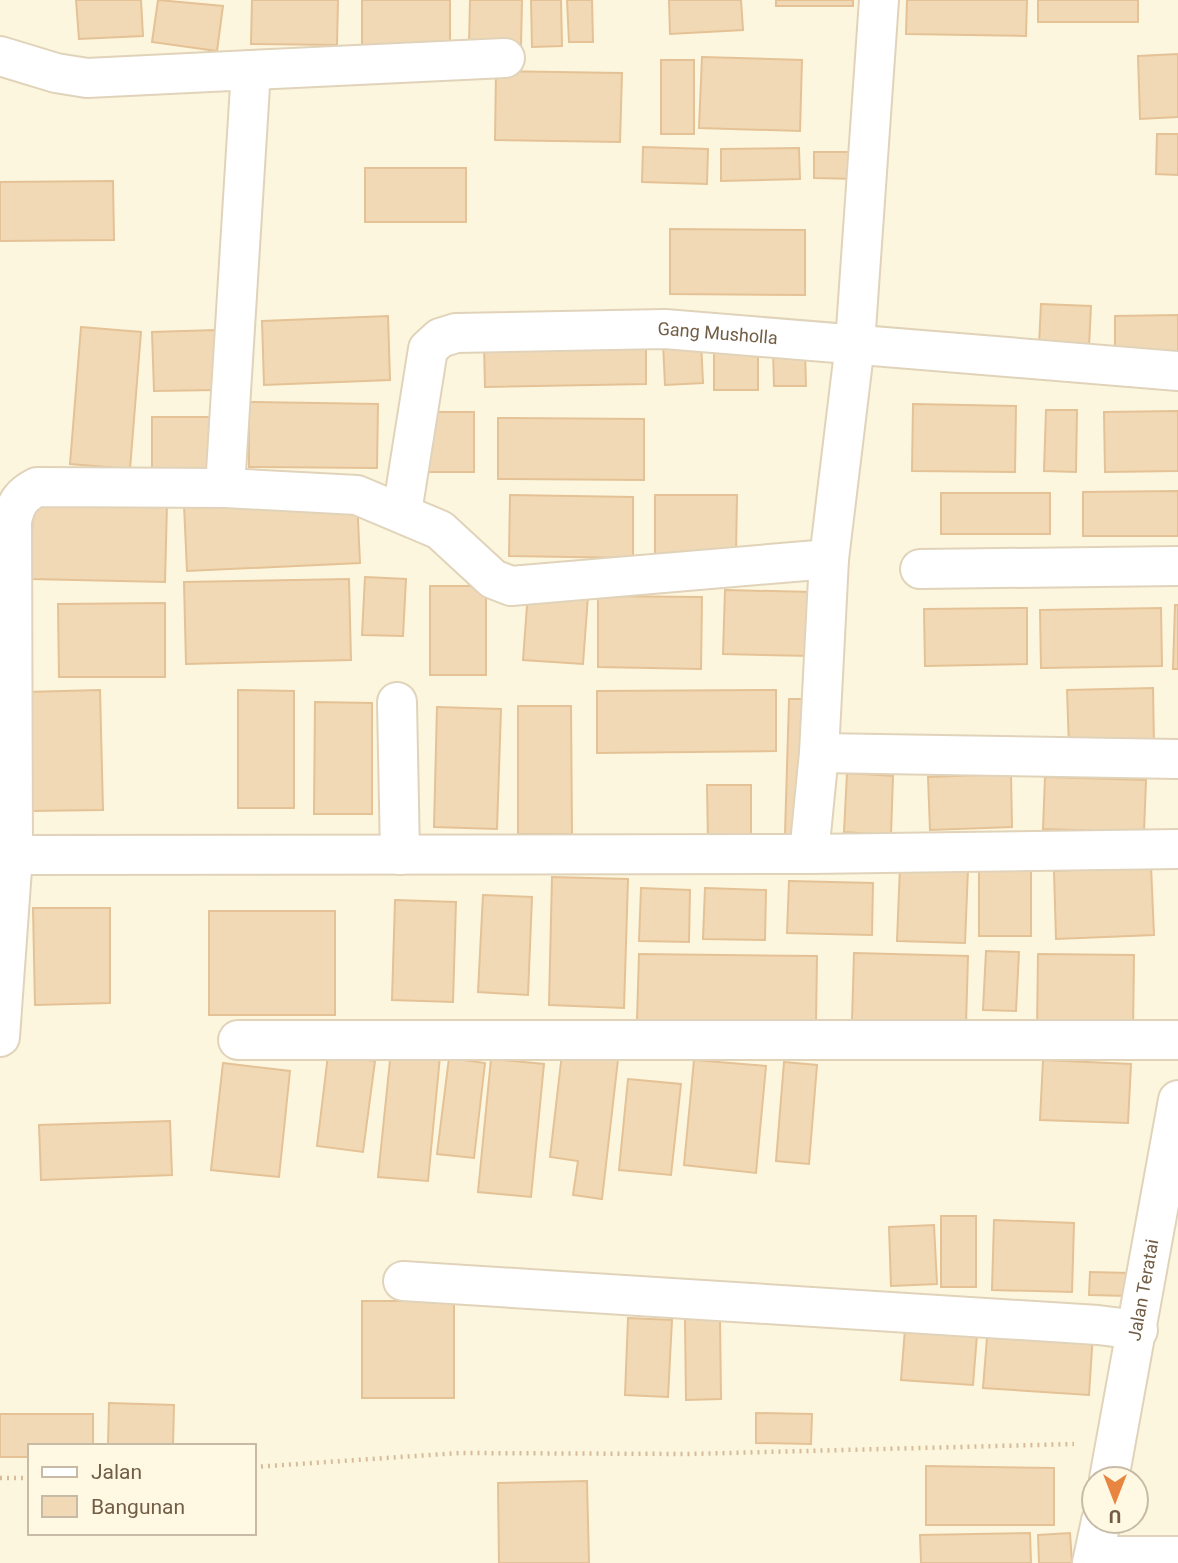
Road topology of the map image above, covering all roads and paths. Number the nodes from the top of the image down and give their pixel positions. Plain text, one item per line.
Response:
1 (879, 0) edge
2 (0, 56) edge
3 (505, 58) dead end
4 (251, 70) junction
5 (855, 344) junction
6 (1178, 370) edge
7 (225, 488) junction
8 (402, 512) junction
9 (829, 559) junction
10 (1178, 566) edge
11 (920, 569) dead end
12 (397, 702) dead end
13 (819, 753) junction
14 (1178, 759) edge
15 (1178, 849) edge
16 (809, 854) junction
17 (13, 855) junction
18 (400, 855) junction
19 (0, 1037) edge
20 (238, 1040) dead end
21 (1178, 1040) edge
22 (1178, 1100) edge
23 (403, 1281) dead end
24 (1138, 1330) junction
25 (1113, 1461) edge
26 (256, 1467) edge
27 (0, 1478) edge
28 (28, 1478) edge
29 (1096, 1547) edge
30 (1178, 1556) edge

1 - 5 street
2 - 4 street
3 - 4 street
4 - 7 street
5 - 6 street, Gang Musholla
5 - 8 street, Gang Musholla
5 - 9 street
7 - 8 street
7 - 17 street
8 - 9 street
9 - 13 street
10 - 11 street
12 - 18 street
13 - 14 street
13 - 16 street
15 - 16 street
16 - 18 street
17 - 18 street
17 - 19 street
20 - 21 street
22 - 24 street, Jalan Teratai
23 - 24 street
24 - 25 street, Jalan Teratai
25 - 26 path
27 - 28 path
29 - 30 street

